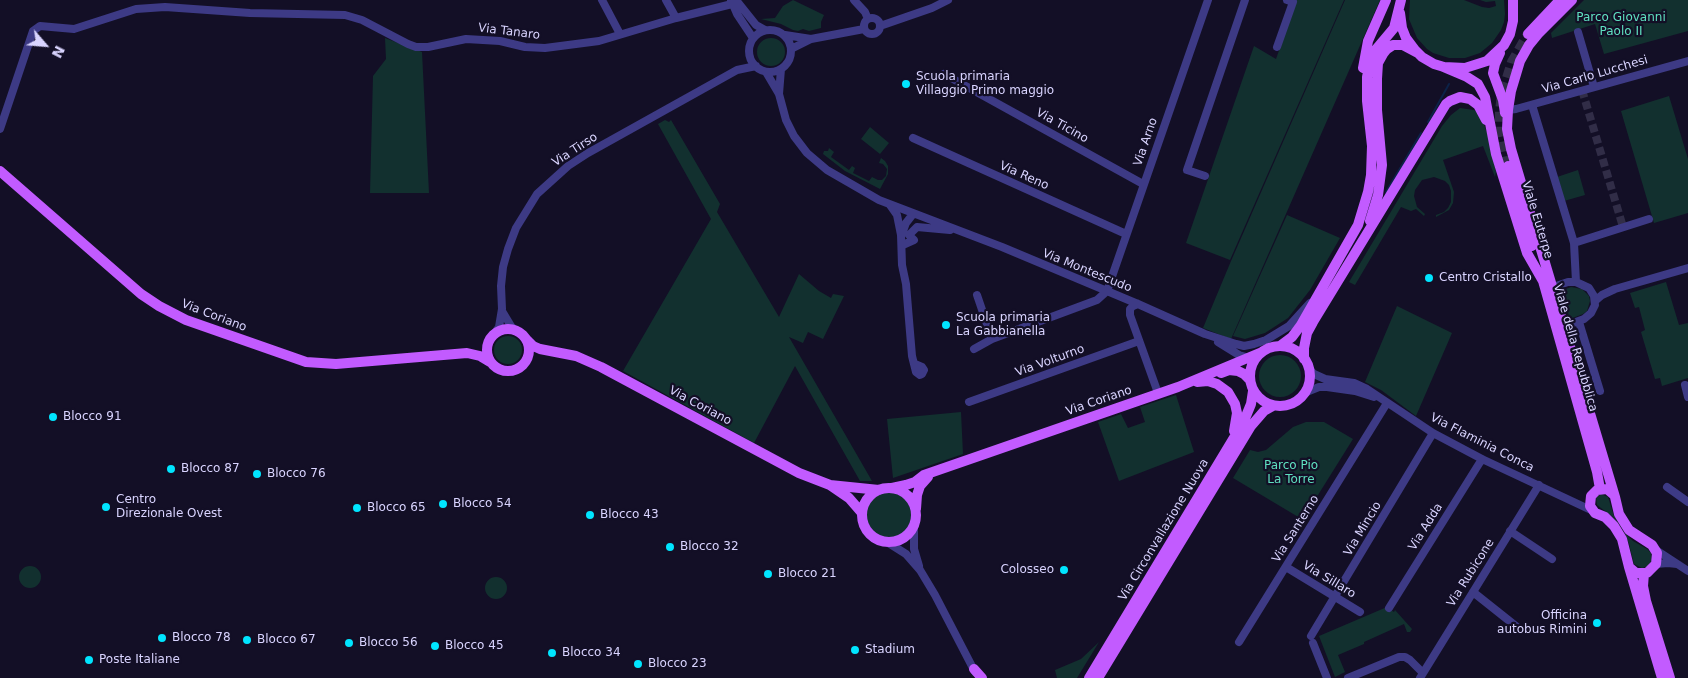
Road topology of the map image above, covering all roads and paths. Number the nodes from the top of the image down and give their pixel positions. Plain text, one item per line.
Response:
1 (137, 0) edge
2 (602, 0) edge
3 (666, 0) edge
4 (854, 0) edge
5 (948, 0) edge
6 (1208, 0) edge
7 (1245, 0) edge
8 (1287, 0) edge
9 (1386, 0) edge
10 (1560, 0) edge
11 (1572, 0) edge
12 (733, 1) edge
13 (1401, 2) edge
14 (1515, 2) edge
15 (136, 9) junction
16 (676, 18) junction
17 (868, 19) junction
18 (880, 26) junction
19 (864, 29) junction
20 (765, 30) junction
21 (1578, 32) dead end
22 (620, 34) junction
23 (1528, 34) tunnel mouth
24 (785, 35) junction
25 (753, 38) junction
26 (811, 39) junction
27 (1504, 45) junction
28 (1277, 47) dead end
29 (791, 49) junction
30 (749, 53) junction
31 (1418, 53) junction
32 (1688, 61) edge
33 (756, 66) junction
34 (1441, 66) junction
35 (781, 69) junction
36 (737, 70) junction
37 (766, 72) junction
38 (944, 74) dead end
39 (1594, 87) junction
40 (779, 94) junction
41 (1367, 101) junction
42 (1532, 105) junction
43 (1508, 110) junction
44 (1507, 128) junction
45 (0, 129) edge
46 (1491, 130) junction
47 (913, 138) dead end
48 (1508, 166) tunnel mouth
49 (0, 171) edge
50 (1205, 176) dead end
51 (1143, 184) junction
52 (890, 205) junction
53 (914, 214) junction
54 (1649, 219) dead end
55 (958, 230) junction
56 (1368, 231) junction
57 (1126, 234) junction
58 (905, 235) junction
59 (1574, 243) junction
60 (904, 268) junction
61 (1688, 268) edge
62 (1543, 280) junction
63 (1576, 282) junction
64 (1553, 287) junction
65 (1615, 289) junction
66 (1592, 291) junction
67 (1107, 292) junction
68 (977, 294) dead end
69 (1316, 298) junction
70 (1595, 301) junction
71 (1138, 304) junction
72 (502, 309) junction
73 (1130, 315) junction
74 (1579, 322) junction
75 (1565, 326) junction
76 (515, 330) junction
77 (1205, 334) junction
78 (491, 338) junction
79 (526, 339) junction
80 (992, 339) junction
81 (1139, 341) junction
82 (1280, 346) junction
83 (974, 349) dead end
84 (557, 352) junction
85 (1262, 352) junction
86 (467, 353) junction
87 (1246, 358) junction
88 (1304, 359) junction
89 (527, 360) junction
90 (490, 362) junction
91 (915, 364) dead end
92 (1309, 369) junction
93 (1198, 379) junction
94 (1250, 380) junction
95 (1186, 383) junction
96 (1685, 385) dead end
97 (1254, 391) junction
98 (1600, 391) dead end
99 (1158, 393) junction
100 (1304, 393) junction
101 (1688, 397) edge
102 (968, 402) dead end
103 (1387, 403) junction
104 (1273, 406) junction
105 (1433, 433) junction
106 (1482, 458) junction
107 (1222, 459) junction
108 (935, 472) junction
109 (830, 484) junction
110 (1539, 485) junction
111 (1667, 487) dead end
112 (892, 488) junction
113 (1600, 489) junction
114 (879, 490) junction
115 (1614, 495) junction
116 (1591, 496) junction
117 (1570, 499) junction
118 (1688, 502) edge
119 (916, 510) junction
120 (1593, 511) junction
121 (862, 513) junction
122 (914, 526) junction
123 (1510, 531) junction
124 (887, 542) junction
125 (1656, 550) junction
126 (1552, 559) dead end
127 (1656, 564) junction
128 (1678, 564) junction
129 (1286, 567) junction
130 (1629, 567) junction
131 (920, 570) junction
132 (1688, 571) edge
133 (1644, 573) junction
134 (1473, 592) junction
135 (1335, 597) junction
136 (1389, 608) dead end
137 (1360, 612) dead end
138 (1136, 615) junction
139 (1125, 618) junction
140 (1517, 627) dead end
141 (1652, 633) junction
142 (1239, 642) dead end
143 (976, 674) edge
144 (1421, 675) edge
145 (982, 678) edge
146 (1082, 678) edge
147 (1089, 678) edge
148 (1098, 678) edge
149 (1106, 678) edge
150 (1327, 678) edge
151 (1348, 678) edge
152 (1662, 678) edge
153 (1670, 678) edge

1 - 15 street
2 - 22 street
3 - 16 street
4 - 17 street
5 - 18 street
6 - 51 street, Via Arno
7 - 50 street
8 - 28 street
9 - 41 main road
10 - 23 main road
11 - 43 main road
12 - 16 street, Via Tanaro
12 - 20 street
12 - 25 street
13 - 31 main road
13 - 41 main road
14 - 27 main road
15 - 22 street, Via Tanaro
15 - 45 street, Via Tanaro
16 - 22 street, Via Tanaro
17 - 18 street
17 - 19 street
18 - 19 street
19 - 26 street
20 - 24 street
20 - 25 street
21 - 39 street
24 - 26 street
24 - 29 street
25 - 30 street
26 - 29 street
27 - 34 main road
27 - 44 main road
29 - 35 street
30 - 33 street
30 - 36 street, Via Tirso
31 - 34 main road
31 - 56 main road
32 - 39 street, Via Carlo Lucchesi
33 - 36 street, Via Tirso
33 - 37 street
34 - 46 main road, Viale della Repubblica
35 - 37 street
35 - 40 street, Via Montescudo
36 - 72 street, Via Tirso
37 - 40 street, Via Montescudo
38 - 51 street, Via Ticino
39 - 42 street, Via Carlo Lucchesi
40 - 52 street, Via Montescudo
41 - 69 main road
42 - 43 street, Via Carlo Lucchesi
42 - 59 street
43 - 44 main road
44 - 64 main road, Viale della Repubblica
46 - 56 main road
46 - 62 main road, Viale della Repubblica
47 - 57 street, Via Reno
48 - 62 main road, Viale Euterpe
49 - 86 main road, Via Coriano
51 - 57 street, Via Arno
52 - 53 street, Via Montescudo
52 - 58 street
53 - 55 street, Via Montescudo
53 - 58 street
54 - 59 street
55 - 58 street, Via Montescudo
55 - 67 street, Via Montescudo
56 - 88 main road
57 - 67 street, Via Arno
58 - 60 street
58 - 60 street
59 - 63 street
60 - 91 street
61 - 65 street
62 - 113 main road, Viale della Repubblica
63 - 64 street
63 - 66 street
64 - 75 main road, Viale della Repubblica
65 - 66 street
65 - 70 street
66 - 70 street
67 - 71 street, Via Montescudo
67 - 73 street
67 - 80 street
68 - 80 street
69 - 77 street, Via Montescudo
69 - 82 main road
70 - 74 street
71 - 73 street
71 - 77 street, Via Montescudo
72 - 76 street, Via Tirso
72 - 78 street, Via Tirso
73 - 81 street
74 - 75 street
74 - 98 street
75 - 115 main road, Viale della Repubblica
76 - 78 main road
76 - 79 main road
77 - 87 street, Via Montescudo
78 - 86 main road, Via Coriano
78 - 90 main road
79 - 84 main road, Via Coriano
79 - 89 main road
80 - 83 street
81 - 99 street
81 - 102 street, Via Volturno
82 - 85 main road
82 - 88 main road
84 - 89 main road, Via Coriano
84 - 109 main road, Via Coriano
85 - 87 main road, Via Coriano
85 - 94 main road
86 - 90 main road, Via Coriano
87 - 93 main road, Via Coriano
88 - 92 main road
89 - 90 main road
92 - 100 main road
92 - 103 street, Via Flaminia Conca
93 - 94 main road, Via Coriano
93 - 95 main road, Via Coriano
94 - 97 main road
95 - 99 main road, Via Coriano
95 - 107 main road, Via Coriano
96 - 101 street
97 - 104 main road
97 - 107 main road, Via Circonvallazione Nuova
99 - 108 main road, Via Coriano
100 - 103 street, Via Flaminia Conca
100 - 104 main road, Via Circonvallazione Nuova
103 - 105 street, Via Flaminia Conca
103 - 129 street, Via Santerno
104 - 138 main road, Via Circonvallazione Nuova
105 - 106 street, Via Flaminia Conca
105 - 135 street, Via Mincio
106 - 110 street, Via Flaminia Conca
106 - 136 street, Via Adda
107 - 139 main road, Via Circonvallazione Nuova
108 - 112 main road, Via Coriano
108 - 119 main road, Via Coriano
109 - 114 main road, Via Coriano
109 - 121 main road, Via Coriano
110 - 117 street, Via Flaminia Conca
110 - 123 street, Via Rubicone
111 - 118 street
112 - 114 main road
112 - 119 main road
113 - 115 main road
113 - 116 main road
114 - 121 main road
115 - 125 main road, Viale della Repubblica
116 - 117 street
116 - 120 main road
117 - 120 street, Via Flaminia Conca
119 - 122 main road
120 - 130 main road
121 - 124 main road
122 - 124 main road
122 - 131 street
123 - 126 street
123 - 134 street, Via Rubicone
124 - 131 street
125 - 127 main road
125 - 128 street
127 - 128 street
127 - 133 main road
128 - 132 street
129 - 135 street, Via Sillaro
129 - 142 street, Via Santerno
130 - 133 main road
130 - 141 main road
131 - 143 street
133 - 141 main road
134 - 140 street
134 - 144 street, Via Rubicone
135 - 137 street, Via Sillaro
135 - 150 street, Via Mincio
138 - 148 main road, Via Circonvallazione Nuova
138 - 149 main road
139 - 146 main road
139 - 147 main road, Via Circonvallazione Nuova
141 - 152 main road
141 - 153 main road
143 - 145 main road
144 - 151 street

